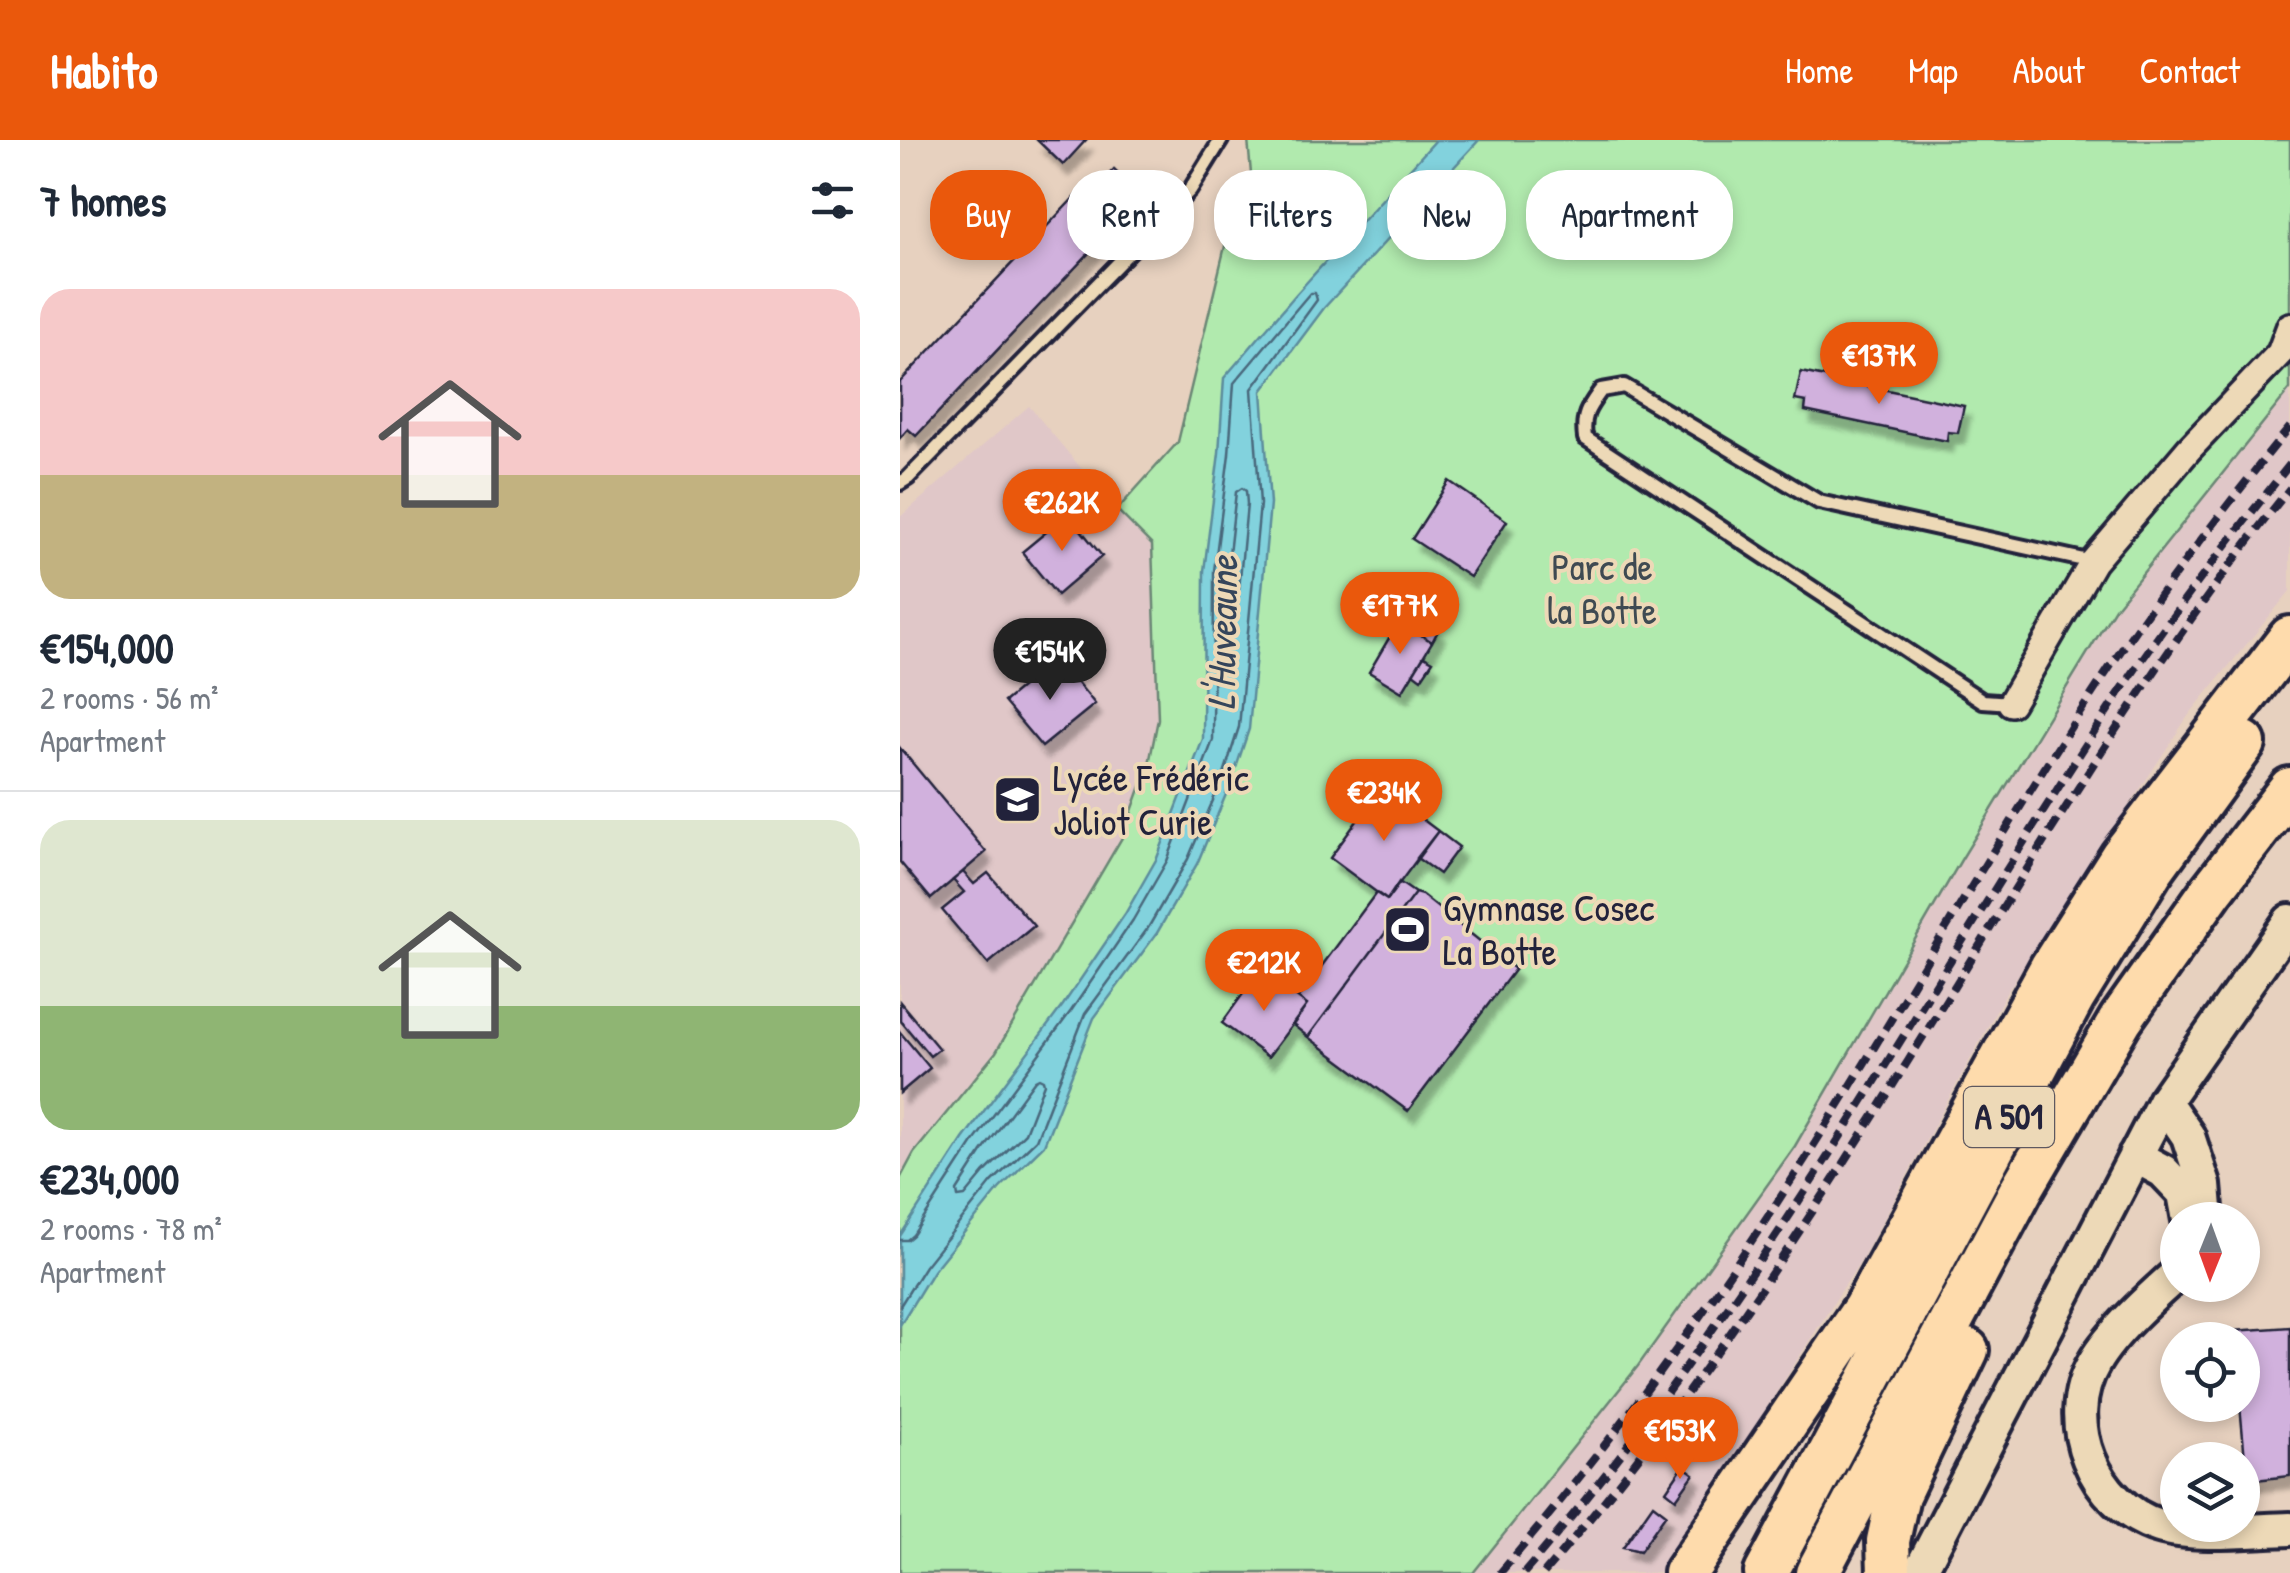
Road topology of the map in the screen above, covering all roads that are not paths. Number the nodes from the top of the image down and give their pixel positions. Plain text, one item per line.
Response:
1 (1221, 140) edge
2 (2290, 326) edge
3 (900, 483) edge
4 (2093, 562) junction
5 (2290, 638) edge
6 (2290, 683) edge
7 (2011, 703) joint
8 (2290, 789) edge
9 (2290, 802) edge
10 (2290, 921) edge
11 (2164, 1100) junction
12 (2134, 1156) junction
13 (2186, 1202) edge
14 (2205, 1202) edge
15 (2160, 1292) edge
16 (2290, 1529) edge
17 (1889, 1557) edge
18 (1685, 1573) edge
19 (1766, 1573) edge
20 (1818, 1573) edge
21 (1919, 1573) edge

1 - 3 lane
2 - 4 street
4 - 7 street
4 - 7 lane
5 - 18 highway
6 - 19 highway, A 501
8 - 20 highway, A 501
9 - 17 highway
10 - 11 main road
11 - 12 main road
11 - 14 main road
12 - 13 main road
12 - 21 main road
15 - 16 main road

